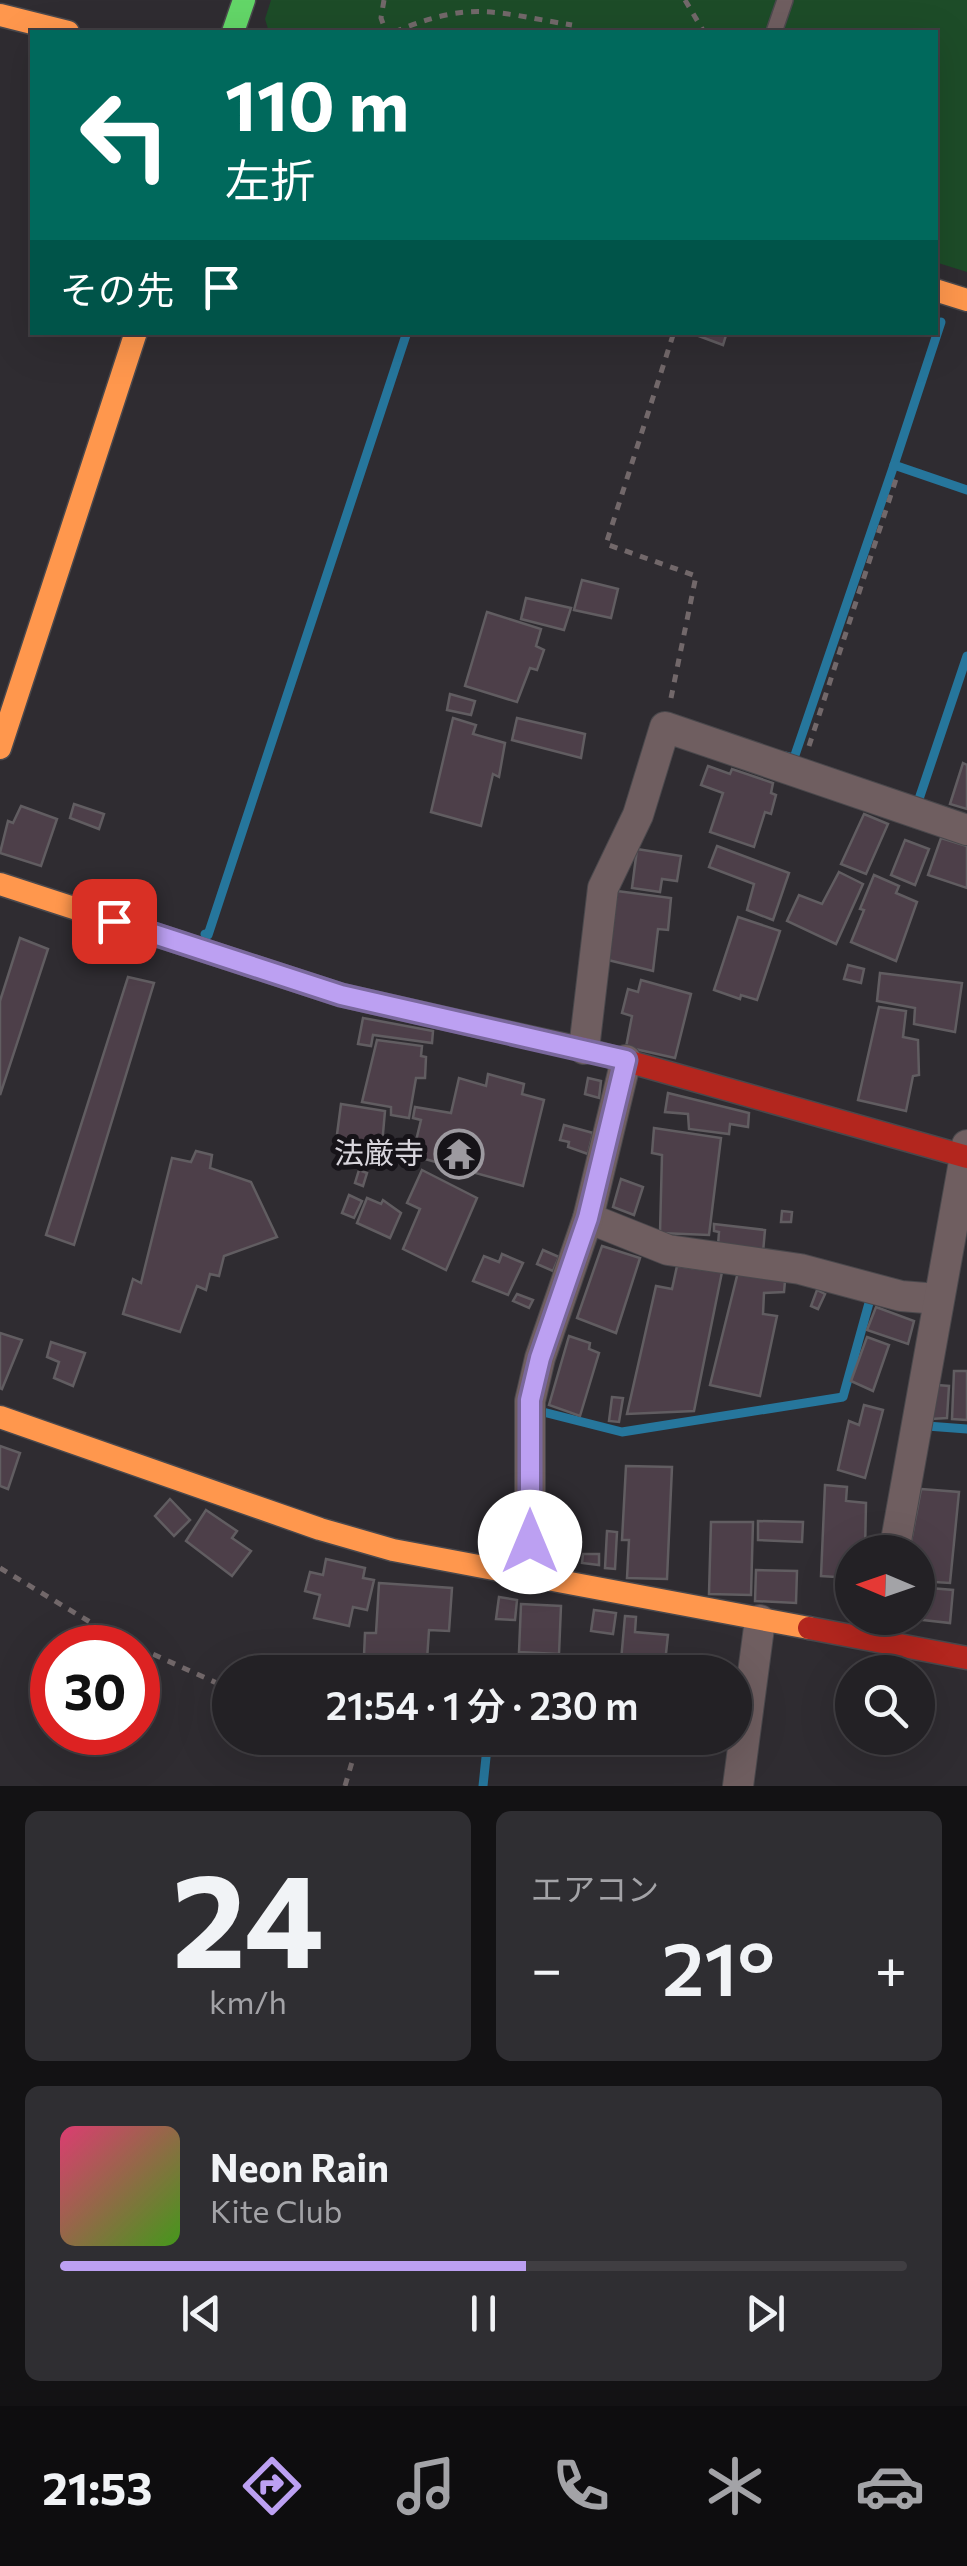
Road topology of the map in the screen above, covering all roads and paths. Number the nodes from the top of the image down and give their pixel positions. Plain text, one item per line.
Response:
1 (244, 0) edge
2 (384, 0) edge
3 (685, 0) edge
4 (785, 0) edge
5 (0, 15) edge
6 (572, 25) dead end
7 (60, 30) edge
8 (234, 30) edge
9 (389, 30) edge
10 (394, 30) edge
11 (703, 30) edge
12 (775, 30) edge
13 (938, 291) edge
14 (967, 300) edge
15 (135, 335) edge
16 (673, 335) edge
17 (898, 473) dead end
18 (665, 727) junction
19 (0, 748) edge
20 (800, 774) junction
21 (967, 830) edge
22 (0, 884) edge
23 (584, 1049) junction
24 (626, 1060) junction
25 (966, 1153) edge
26 (588, 1218) junction
27 (938, 1299) junction
28 (0, 1417) edge
29 (897, 1535) edge
30 (0, 1568) edge
31 (530, 1577) junction
32 (760, 1620) junction
33 (835, 1626) edge
34 (896, 1635) edge
35 (967, 1658) edge
36 (212, 1682) edge
37 (354, 1755) edge
38 (345, 1786) edge
39 (738, 1786) edge

1 - 8 street
2 - 9 path
3 - 11 path
4 - 12 lane
5 - 7 street
6 - 10 path
13 - 14 street
15 - 19 street
16 - 18 path
17 - 20 path
18 - 20 street
18 - 23 street
20 - 21 street
22 - 23 street
23 - 24 street
24 - 25 street
24 - 26 street
25 - 27 street
26 - 27 street
26 - 31 street
27 - 29 street
28 - 31 street
30 - 36 path
31 - 32 street
32 - 33 street
32 - 39 street
34 - 35 street
37 - 38 path

